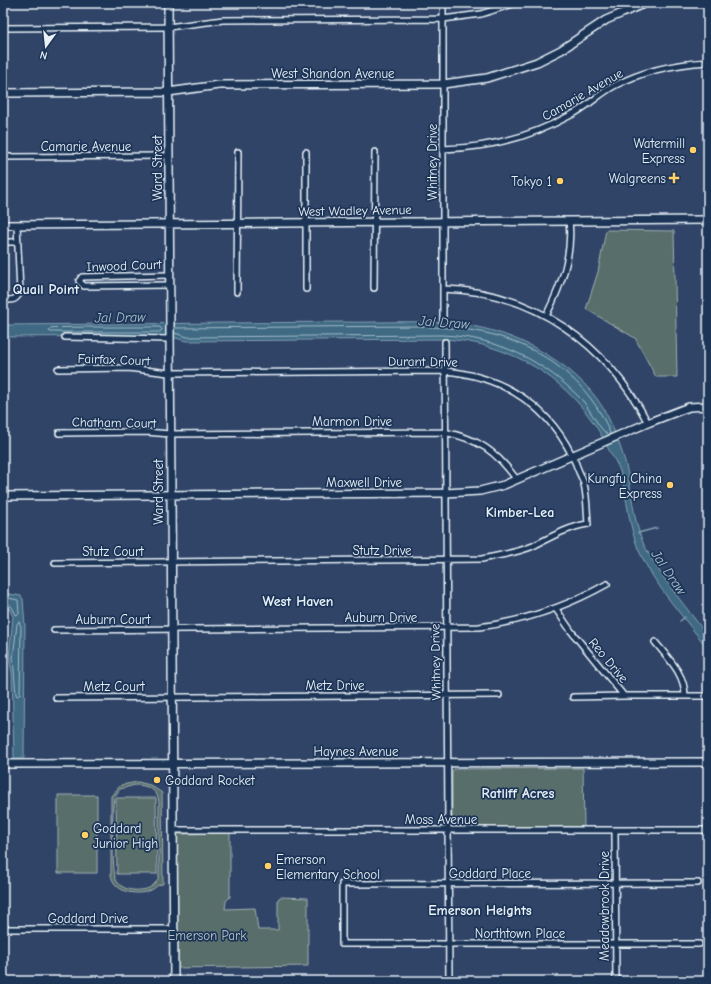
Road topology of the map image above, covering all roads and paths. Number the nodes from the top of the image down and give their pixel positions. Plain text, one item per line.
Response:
1 (168, 3) edge
2 (443, 3) edge
3 (516, 3) edge
4 (646, 3) edge
5 (443, 19) junction
6 (168, 27) junction
7 (3, 28) edge
8 (708, 62) edge
9 (443, 84) junction
10 (168, 92) junction
11 (3, 93) edge
12 (443, 149) junction
13 (238, 152) dead end
14 (306, 152) dead end
15 (374, 152) dead end
16 (169, 156) junction
17 (3, 157) edge
18 (708, 220) edge
19 (443, 221) junction
20 (569, 221) junction
21 (374, 222) junction
22 (237, 223) junction
23 (306, 223) junction
24 (169, 224) junction
25 (3, 225) edge
26 (17, 225) junction
27 (3, 242) edge
28 (18, 242) junction
29 (169, 275) junction
30 (169, 285) junction
31 (374, 288) dead end
32 (306, 289) dead end
33 (443, 289) junction
34 (237, 292) dead end
35 (3, 300) edge
36 (546, 316) junction
37 (443, 321) dead end
38 (65, 337) dead end
39 (169, 339) junction
40 (445, 342) dead end
41 (58, 368) dead end
42 (444, 371) junction
43 (169, 373) junction
44 (708, 406) edge
45 (648, 423) junction
46 (59, 432) dead end
47 (444, 432) junction
48 (170, 434) junction
49 (572, 455) junction
50 (517, 480) junction
51 (445, 493) junction
52 (170, 495) junction
53 (3, 496) edge
54 (588, 524) joint
55 (445, 560) junction
56 (171, 562) junction
57 (55, 563) dead end
58 (606, 584) dead end
59 (556, 609) junction
60 (446, 628) junction
61 (54, 630) dead end
62 (171, 630) junction
63 (655, 642) dead end
64 (499, 695) dead end
65 (447, 696) junction
66 (624, 696) junction
67 (685, 696) junction
68 (708, 696) edge
69 (172, 697) junction
70 (573, 697) dead end
71 (56, 698) dead end
72 (708, 762) edge
73 (172, 763) junction
74 (447, 763) junction
75 (3, 764) edge
76 (173, 830) junction
77 (448, 830) junction
78 (615, 830) junction
79 (708, 830) edge
80 (698, 883) dead end
81 (448, 884) junction
82 (615, 884) junction
83 (3, 929) edge
84 (174, 929) junction
85 (342, 944) joint
86 (449, 944) junction
87 (616, 944) junction
88 (698, 944) dead end
89 (174, 981) edge
90 (449, 981) edge
91 (616, 981) edge

1 - 6 street, Ward Street
2 - 5 street, Whitney Drive
3 - 5 street
4 - 9 street, West Shandon Avenue
5 - 6 street
5 - 9 street, Whitney Drive
6 - 7 street
6 - 10 street, Ward Street
8 - 12 street, Camarie Avenue
9 - 10 street, West Shandon Avenue
9 - 12 street, Whitney Drive
10 - 11 street, West Shandon Avenue
10 - 16 street, Ward Street
12 - 19 street, Whitney Drive
13 - 22 street
14 - 23 street
15 - 21 street
16 - 17 street, Camarie Avenue
16 - 24 street, Ward Street
18 - 20 street, West Wadley Avenue
19 - 20 street, West Wadley Avenue
19 - 21 street, West Wadley Avenue
19 - 33 street, Whitney Drive
20 - 36 street
21 - 23 street, West Wadley Avenue
21 - 31 street
22 - 23 street, West Wadley Avenue
22 - 24 street, West Wadley Avenue
22 - 34 street
23 - 32 street
24 - 26 street, West Wadley Avenue
24 - 29 street, Ward Street
25 - 26 street, West Wadley Avenue
26 - 28 street
27 - 28 street
28 - 35 street
29 - 30 street, Ward Street
29 - 30 street, Inwood Court
30 - 39 street, Ward Street
33 - 36 street
33 - 37 street, Whitney Drive
36 - 45 street
38 - 39 street
39 - 43 street, Ward Street
40 - 42 street, Whitney Drive
41 - 43 street, Fairfax Court
42 - 43 street, Durant Drive
42 - 47 street, Whitney Drive
42 - 49 street, Durant Drive
43 - 48 street, Ward Street
44 - 45 street, Maxwell Drive
45 - 49 street, Maxwell Drive
46 - 48 street, Chatham Court
47 - 48 street, Marmon Drive
47 - 50 street, Marmon Drive
47 - 51 street, Whitney Drive
48 - 52 street, Ward Street
49 - 50 street, Maxwell Drive
49 - 54 street, Durant Drive
50 - 51 street, Maxwell Drive
51 - 52 street, Maxwell Drive
51 - 55 street, Whitney Drive
52 - 53 street, Maxwell Drive
52 - 56 street, Ward Street
54 - 55 street, Stutz Drive
55 - 56 street, Stutz Drive
55 - 60 street, Whitney Drive
56 - 57 street, Stutz Court
56 - 62 street, Ward Street
58 - 59 street, Auburn Drive
59 - 60 street, Auburn Drive
59 - 66 street, Reo Drive
60 - 62 street, Auburn Drive
60 - 65 street, Whitney Drive
61 - 62 street, Auburn Court
62 - 69 street, Ward Street
63 - 67 street
64 - 65 street, Metz Drive
65 - 69 street, Metz Drive
65 - 74 street, Whitney Drive
66 - 67 street, Reo Drive
66 - 70 street
67 - 68 street, Reo Drive
69 - 71 street, Metz Court
69 - 73 street, Ward Street
72 - 74 street, Haynes Avenue
73 - 74 street, Haynes Avenue
73 - 75 street, Haynes Avenue
73 - 76 street, Ward Street
74 - 77 street, Whitney Drive
76 - 77 street, Moss Avenue
76 - 84 street, Ward Street
77 - 78 street, Moss Avenue
77 - 81 street, Whitney Drive
78 - 79 street, Moss Avenue
78 - 82 street, Meadowbrook Drive
80 - 82 street, Goddard Place
81 - 82 street, Goddard Place
81 - 85 street, Goddard Place
81 - 86 street, Whitney Drive
82 - 87 street, Meadowbrook Drive
83 - 84 street, Goddard Drive
84 - 89 street, Ward Street
85 - 86 street, Northtown Place
86 - 87 street, Northtown Place
86 - 90 street, Whitney Drive
87 - 88 street, Northtown Place
87 - 91 street, Meadowbrook Drive

